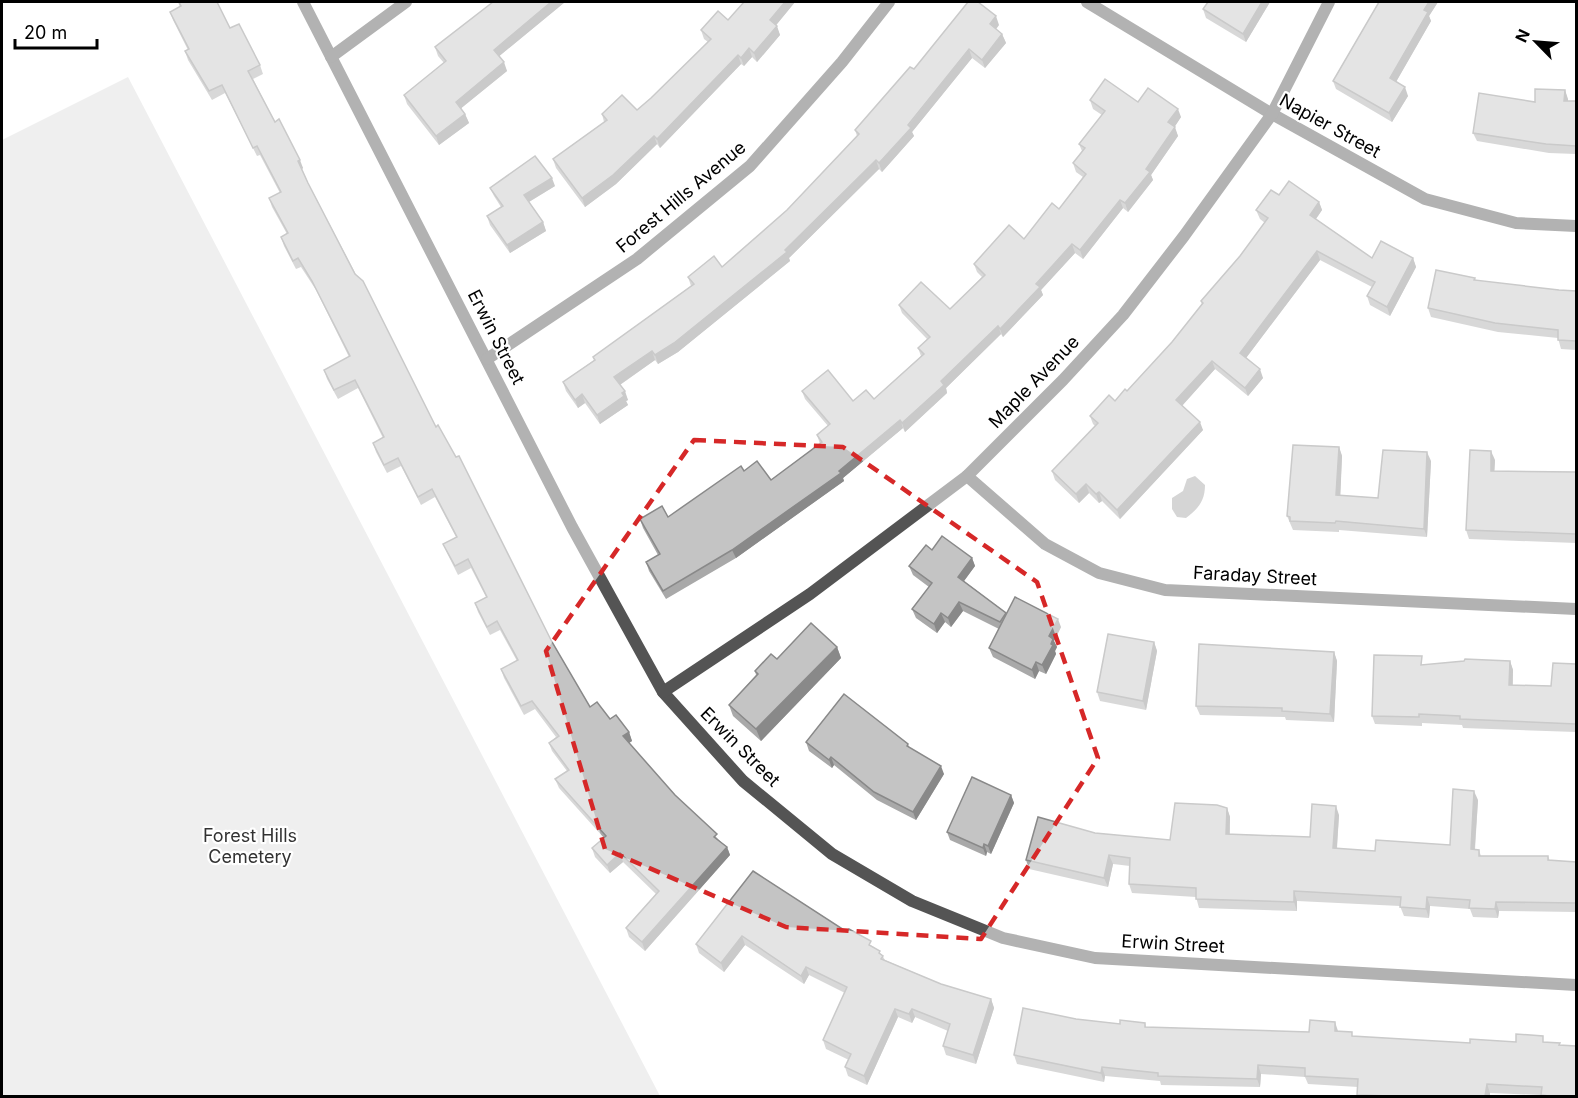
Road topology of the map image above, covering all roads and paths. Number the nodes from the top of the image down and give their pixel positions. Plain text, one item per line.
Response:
1 (303, 2) edge
2 (406, 2) edge
3 (889, 2) edge
4 (1087, 2) edge
5 (1329, 2) edge
6 (331, 57) junction
7 (1272, 114) junction
8 (1576, 226) edge
9 (488, 359) junction
10 (967, 476) junction
11 (1576, 609) edge
12 (663, 692) junction
13 (1576, 985) edge

1 - 6 street, Erwin Street
2 - 6 street
3 - 9 street, Forest Hills Avenue
4 - 7 street, Napier Street
5 - 7 street, Maple Avenue
6 - 9 street, Erwin Street
7 - 8 street, Napier Street
7 - 10 street, Maple Avenue
9 - 12 street, Erwin Street
10 - 11 street, Faraday Street
10 - 12 street, Maple Avenue
12 - 13 street, Erwin Street

